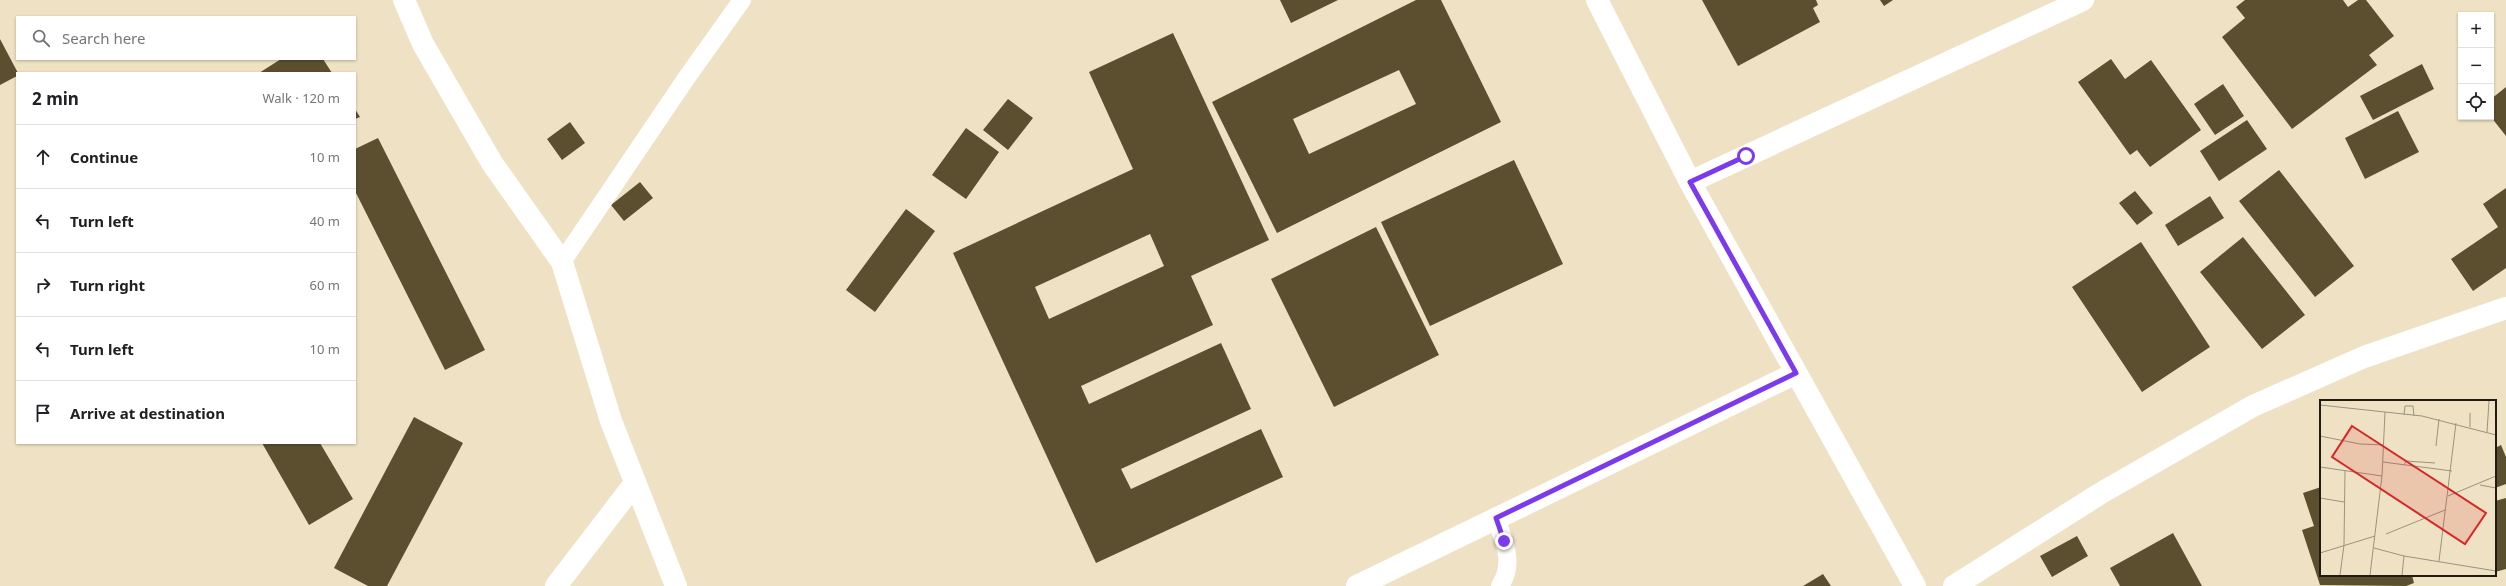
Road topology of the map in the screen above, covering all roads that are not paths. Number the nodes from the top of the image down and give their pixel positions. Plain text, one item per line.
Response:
1 (404, 0) edge
2 (742, 0) edge
3 (1597, 0) edge
4 (2083, 0) edge
5 (1690, 182) junction
6 (562, 262) junction
7 (2506, 308) edge
8 (1796, 373) junction
9 (635, 483) junction
10 (1496, 518) junction
11 (556, 586) edge
12 (676, 586) edge
13 (1357, 586) edge
14 (1500, 586) edge
15 (1915, 586) edge
16 (1954, 586) edge

1 - 6 street
2 - 6 lane
3 - 5 street
4 - 5 street
5 - 8 street
6 - 9 street
7 - 16 street
8 - 10 street
8 - 15 street
9 - 11 street
9 - 12 street
10 - 13 street
10 - 14 lane

